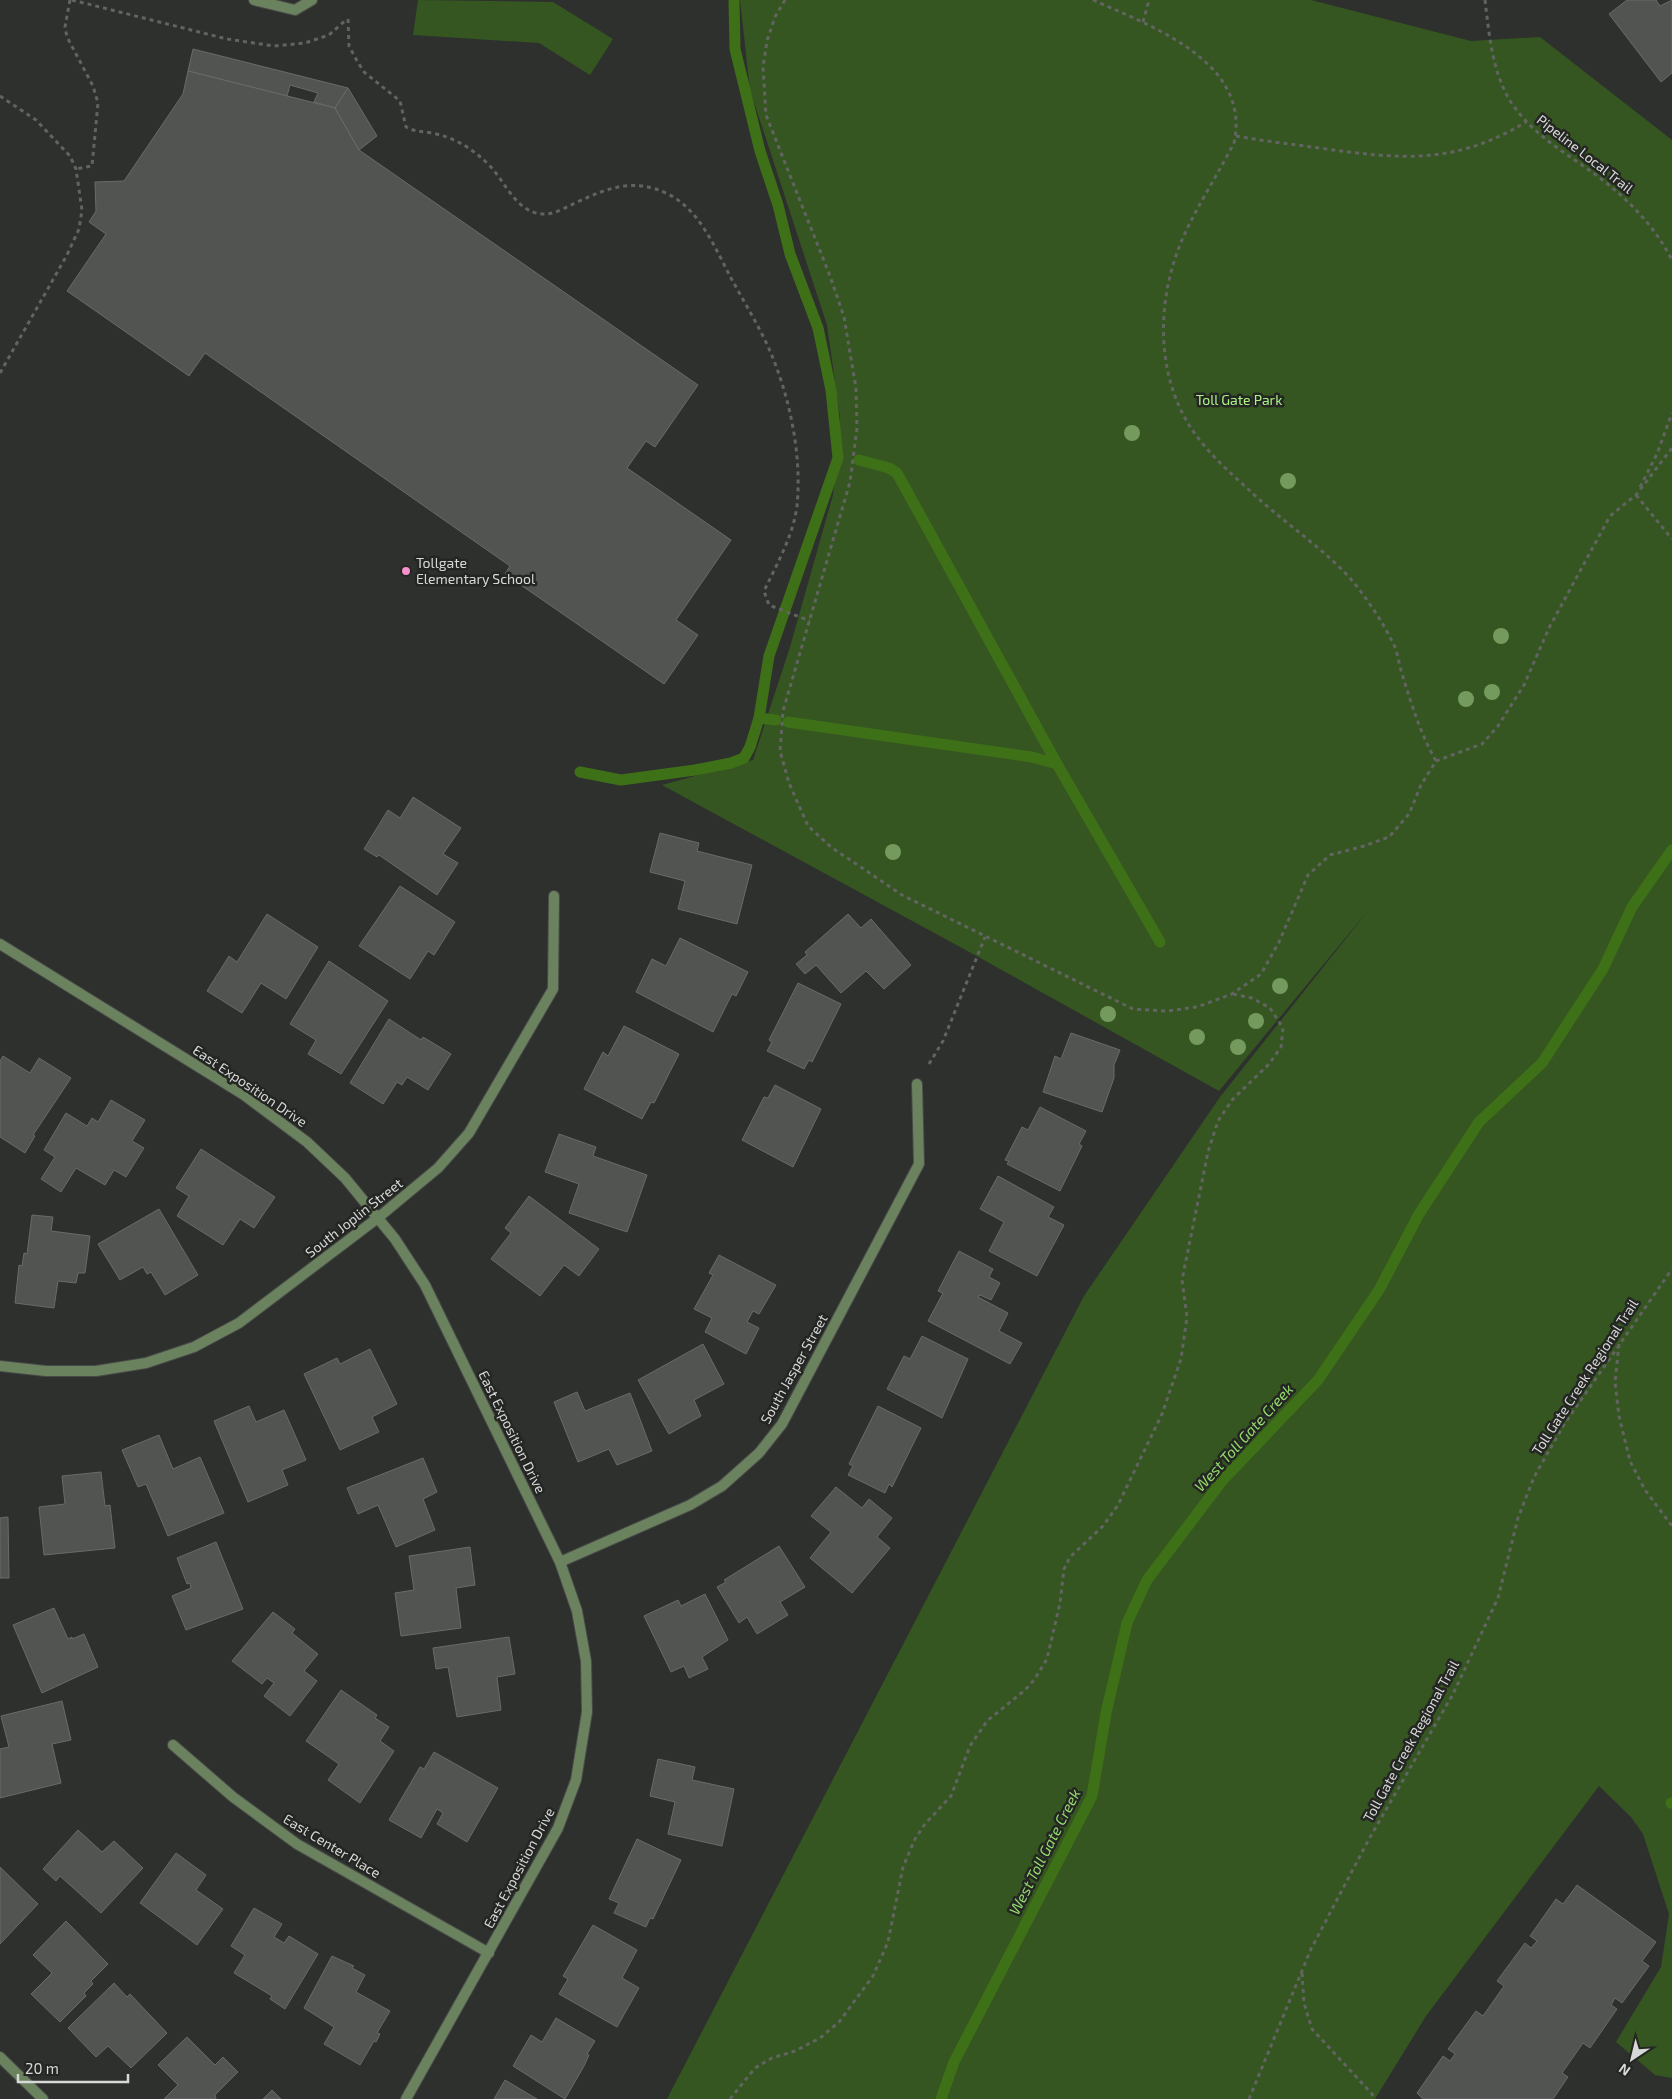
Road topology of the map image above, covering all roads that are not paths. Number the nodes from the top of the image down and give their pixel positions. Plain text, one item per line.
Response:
1 (254, 0) edge
2 (312, 0) edge
3 (554, 896) dead end
4 (0, 944) edge
5 (917, 1084) road end
6 (379, 1217) junction
7 (0, 1366) edge
8 (560, 1562) junction
9 (173, 1745) dead end
10 (489, 1953) junction
11 (0, 2056) edge
12 (43, 2099) edge
13 (406, 2099) edge

1 - 2 street
3 - 6 street, South Joplin Street
4 - 6 street, East Exposition Drive
5 - 8 street, South Jasper Street
6 - 7 street, South Joplin Street
6 - 8 street, East Exposition Drive
8 - 10 street, East Exposition Drive
9 - 10 street, East Center Place
10 - 13 street, East Exposition Drive
11 - 12 street

